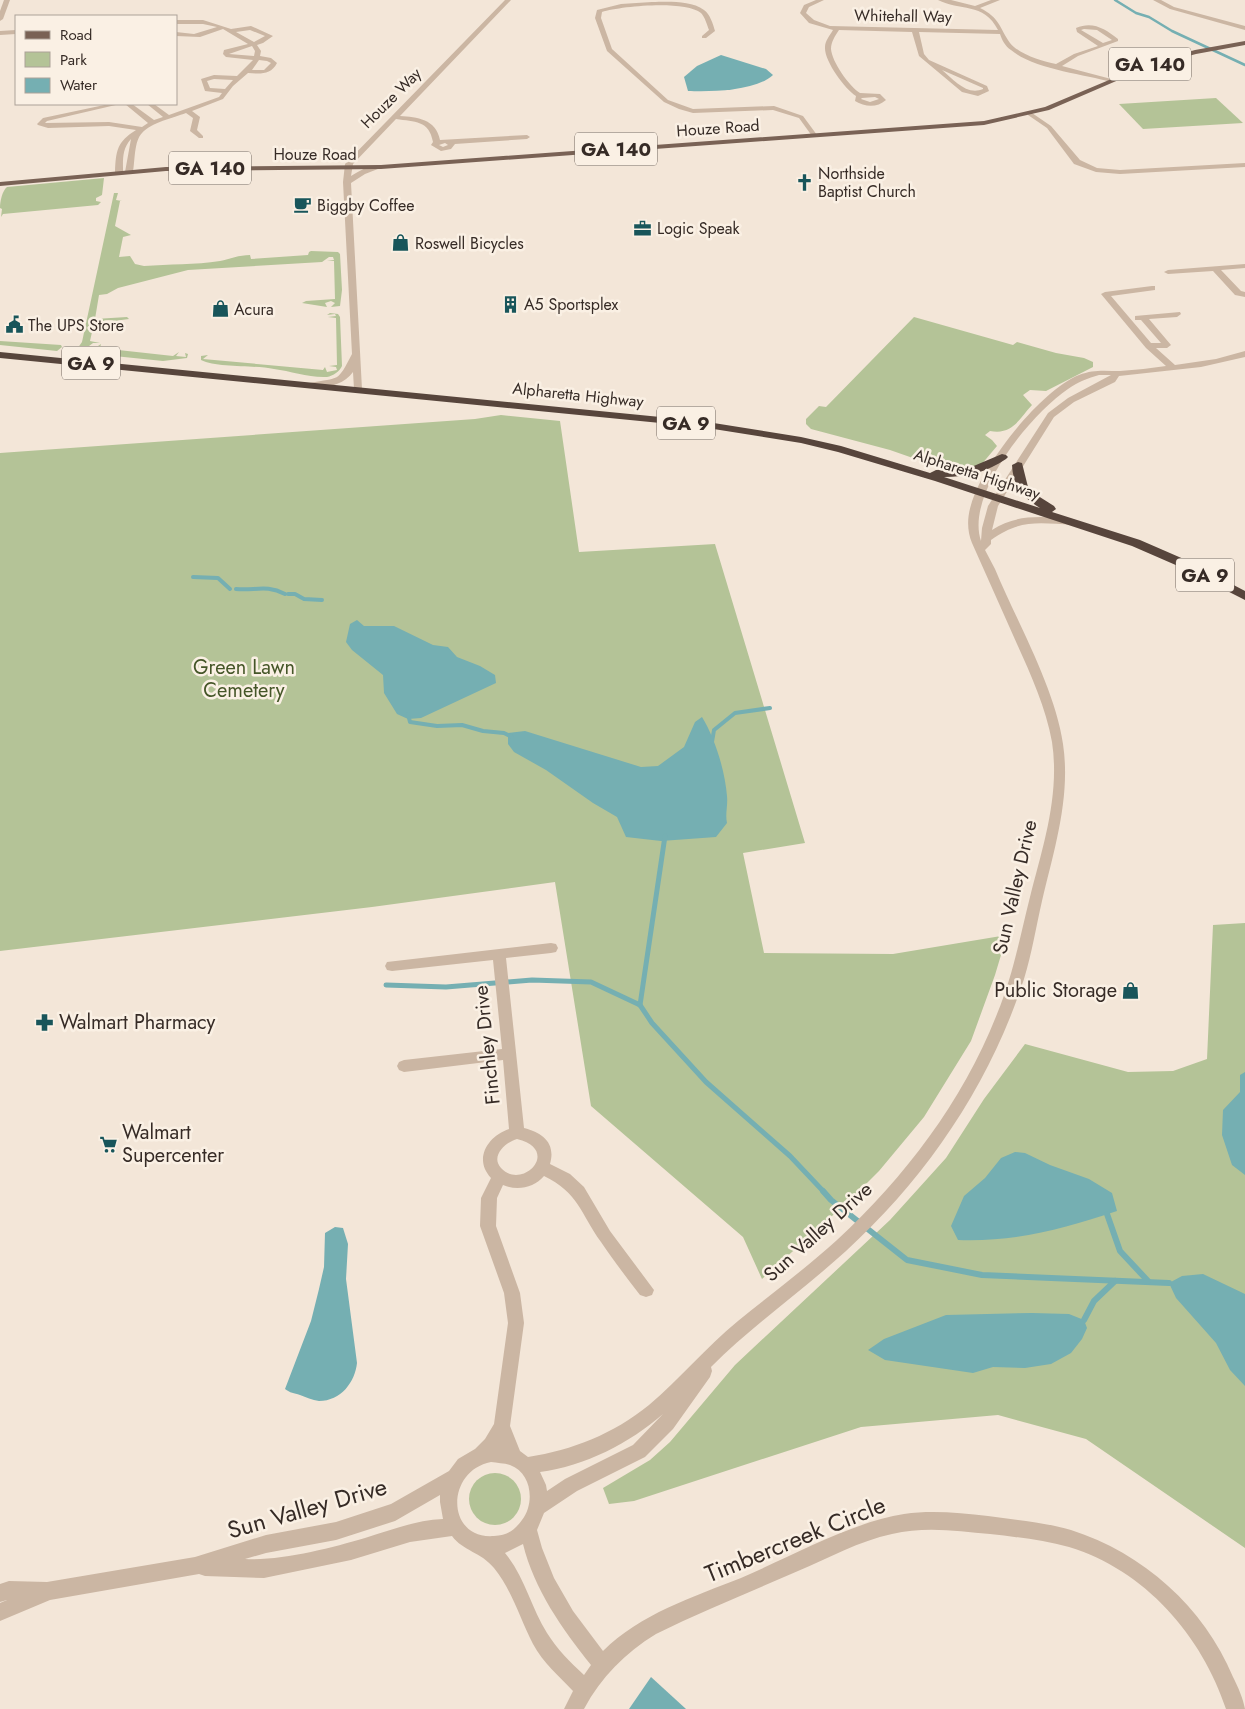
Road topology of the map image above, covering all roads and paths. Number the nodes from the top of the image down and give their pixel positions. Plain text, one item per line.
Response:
1 (7, 0) edge
2 (508, 0) edge
3 (803, 0) edge
4 (821, 0) edge
5 (940, 0) edge
6 (997, 0) edge
7 (1156, 0) edge
8 (812, 2) junction
9 (974, 8) junction
10 (0, 19) edge
11 (178, 22) edge
12 (223, 27) junction
13 (838, 28) junction
14 (1245, 28) edge
15 (915, 30) junction
16 (231, 31) junction
17 (15, 32) edge
18 (1001, 32) junction
19 (0, 33) edge
20 (178, 34) edge
21 (704, 37) dead end
22 (1245, 43) edge
23 (253, 44) junction
24 (1102, 46) junction
25 (257, 59) junction
26 (927, 61) junction
27 (1058, 66) junction
28 (246, 71) junction
29 (237, 78) junction
30 (1109, 82) junction
31 (226, 91) junction
32 (860, 95) dead end
33 (112, 105) edge
34 (129, 105) edge
35 (151, 105) edge
36 (188, 111) junction
37 (1030, 114) junction
38 (168, 117) junction
39 (394, 117) junction
40 (154, 123) junction
41 (140, 130) junction
42 (814, 135) junction
43 (201, 137) dead end
44 (527, 137) dead end
45 (1245, 165) edge
46 (379, 167) junction
47 (348, 168) junction
48 (118, 172) junction
49 (129, 172) junction
50 (347, 182) junction
51 (0, 184) edge
52 (1245, 266) edge
53 (1215, 268) junction
54 (1168, 272) dead end
55 (1152, 288) dead end
56 (1245, 296) edge
57 (1177, 314) dead end
58 (1143, 317) junction
59 (1126, 318) junction
60 (1149, 346) junction
61 (357, 352) junction
62 (1245, 354) edge
63 (0, 355) edge
64 (1172, 367) junction
65 (1117, 374) junction
66 (312, 385) junction
67 (358, 389) junction
68 (1002, 457) junction
69 (893, 464) junction
70 (1018, 465) junction
71 (980, 492) junction
72 (997, 498) junction
73 (1073, 522) junction
74 (984, 543) junction
75 (1245, 596) edge
76 (551, 948) dead end
77 (499, 954) junction
78 (392, 966) dead end
79 (508, 1054) junction
80 (404, 1066) dead end
81 (517, 1133) junction
82 (543, 1168) junction
83 (499, 1176) junction
84 (646, 1290) dead end
85 (720, 1348) junction
86 (502, 1426) junction
87 (481, 1455) junction
88 (513, 1456) junction
89 (528, 1465) junction
90 (455, 1477) junction
91 (539, 1506) junction
92 (455, 1528) junction
93 (528, 1529) junction
94 (484, 1546) junction
95 (195, 1566) junction
96 (0, 1592) edge
97 (47, 1592) junction
98 (0, 1612) edge
99 (602, 1664) junction
100 (584, 1688) junction
101 (574, 1709) edge
102 (1236, 1709) edge

1 - 10 street
2 - 39 street, Houze Way
3 - 8 street
4 - 8 street
5 - 9 street, Whitehall Way
6 - 9 street
7 - 14 street
8 - 13 street, Whitehall Way
9 - 18 street, Whitehall Way
11 - 12 street
12 - 16 street
12 - 20 street
13 - 15 street, Whitehall Way
13 - 32 street
15 - 18 street, Whitehall Way
15 - 26 street
16 - 23 street
16 - 23 street
17 - 19 street
18 - 27 street, Whitehall Way
21 - 42 street
22 - 30 main road, Houze Road / GA 140
23 - 25 street
23 - 25 street
24 - 24 street
24 - 27 street
25 - 28 street
25 - 28 street
26 - 26 street
27 - 30 street, Whitehall Way
28 - 29 street
29 - 31 street
29 - 31 street
30 - 37 main road, Houze Road / GA 140
31 - 36 street
33 - 41 street
34 - 40 street
35 - 38 street
36 - 38 street
36 - 43 street
37 - 42 main road, Houze Road / GA 140
37 - 45 street
38 - 40 street
39 - 44 street
39 - 47 street, Houze Way
40 - 41 street
41 - 48 street
41 - 49 street
42 - 46 main road, Houze Road / GA 140
46 - 47 main road, Houze Road / GA 140
46 - 50 street
47 - 49 main road, Houze Road / GA 140
47 - 50 street
48 - 49 main road, Houze Road / GA 140
48 - 51 main road, Houze Road / GA 140
50 - 61 street
52 - 53 street
53 - 54 street
53 - 56 street
55 - 59 street
57 - 58 street
58 - 59 street
58 - 60 street
59 - 60 street
60 - 64 street
61 - 66 street
61 - 67 street
62 - 64 street, Sun Valley Drive
63 - 66 highway, Alpharetta Highway / GA 9
64 - 65 street, Sun Valley Drive
65 - 68 street, Sun Valley Drive
65 - 70 street, Sun Valley Drive
66 - 67 highway, Alpharetta Highway / GA 9
67 - 69 highway, Alpharetta Highway / GA 9
68 - 69 highway
68 - 71 street, Sun Valley Drive
69 - 71 highway, Alpharetta Highway / GA 9
70 - 72 street, Sun Valley Drive
70 - 73 highway
71 - 72 highway, Alpharetta Highway / GA 9
71 - 74 street, Sun Valley Drive
72 - 73 highway, Alpharetta Highway / GA 9
72 - 74 street, Sun Valley Drive
73 - 74 street
73 - 75 highway, Alpharetta Highway / GA 9
74 - 85 street, Sun Valley Drive
76 - 77 street
77 - 78 street
77 - 79 street, Finchley Drive
79 - 80 street
79 - 81 street, Finchley Drive
81 - 82 street
81 - 83 street
82 - 83 street
82 - 84 street
83 - 86 street
85 - 89 street, Sun Valley Drive
85 - 91 street, Sun Valley Drive
86 - 87 street
86 - 88 street
87 - 88 street
87 - 90 street, Sun Valley Drive
88 - 89 street
89 - 91 street
90 - 92 street, Sun Valley Drive
90 - 95 street, Sun Valley Drive
91 - 93 street
92 - 94 street
92 - 95 street, Sun Valley Drive
93 - 94 street
93 - 99 street
94 - 100 street
95 - 97 street, Sun Valley Drive
96 - 97 street, Sun Valley Drive
97 - 98 street, Sun Valley Drive
99 - 100 street, Timbercreek Circle
99 - 102 street, Timbercreek Circle
100 - 101 street, Timbercreek Circle

